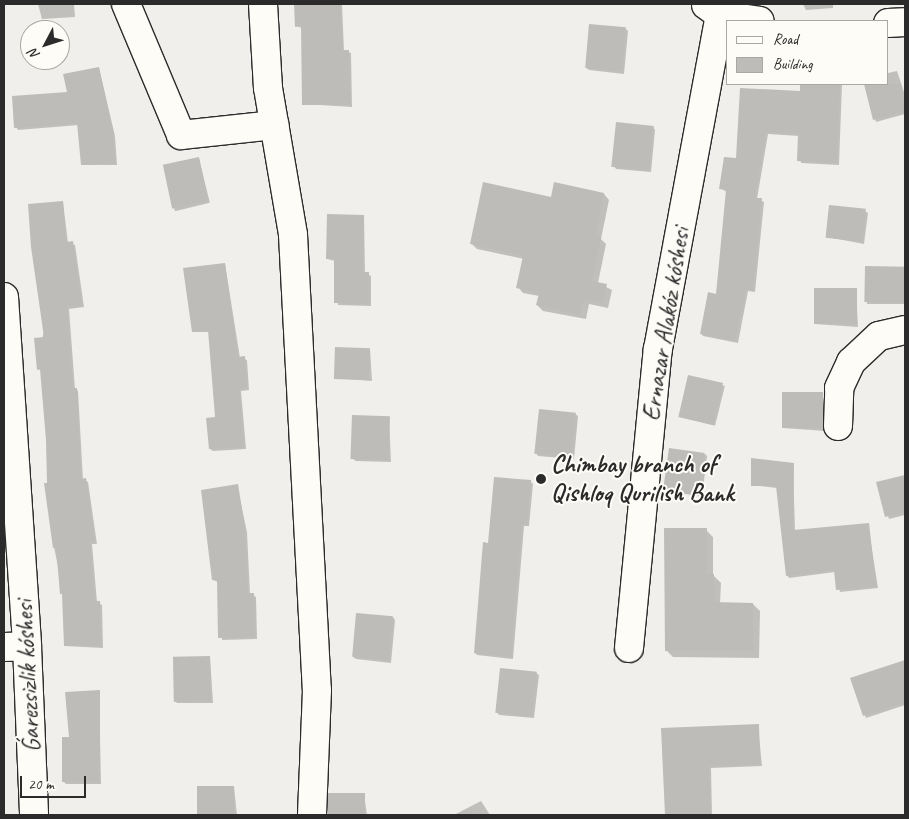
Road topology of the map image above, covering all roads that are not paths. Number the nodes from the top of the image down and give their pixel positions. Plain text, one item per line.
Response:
1 (126, 4) edge
2 (263, 4) edge
3 (716, 7) edge
4 (757, 20) edge
5 (905, 22) edge
6 (889, 23) edge
7 (274, 124) junction
8 (4, 297) edge
9 (905, 330) edge
10 (8, 395) edge
11 (838, 426) dead end
12 (15, 647) edge
13 (628, 648) dead end
14 (34, 815) edge
15 (312, 815) edge

1 - 7 street
2 - 7 street
3 - 4 street
3 - 13 street, Ernazar Alakóz kóshesi
5 - 6 street
7 - 15 street
8 - 10 street, Ǵarezsizlik kóshesi
9 - 11 street
10 - 12 street, Ǵarezsizlik kóshesi
12 - 14 street, Ǵarezsizlik kóshesi

